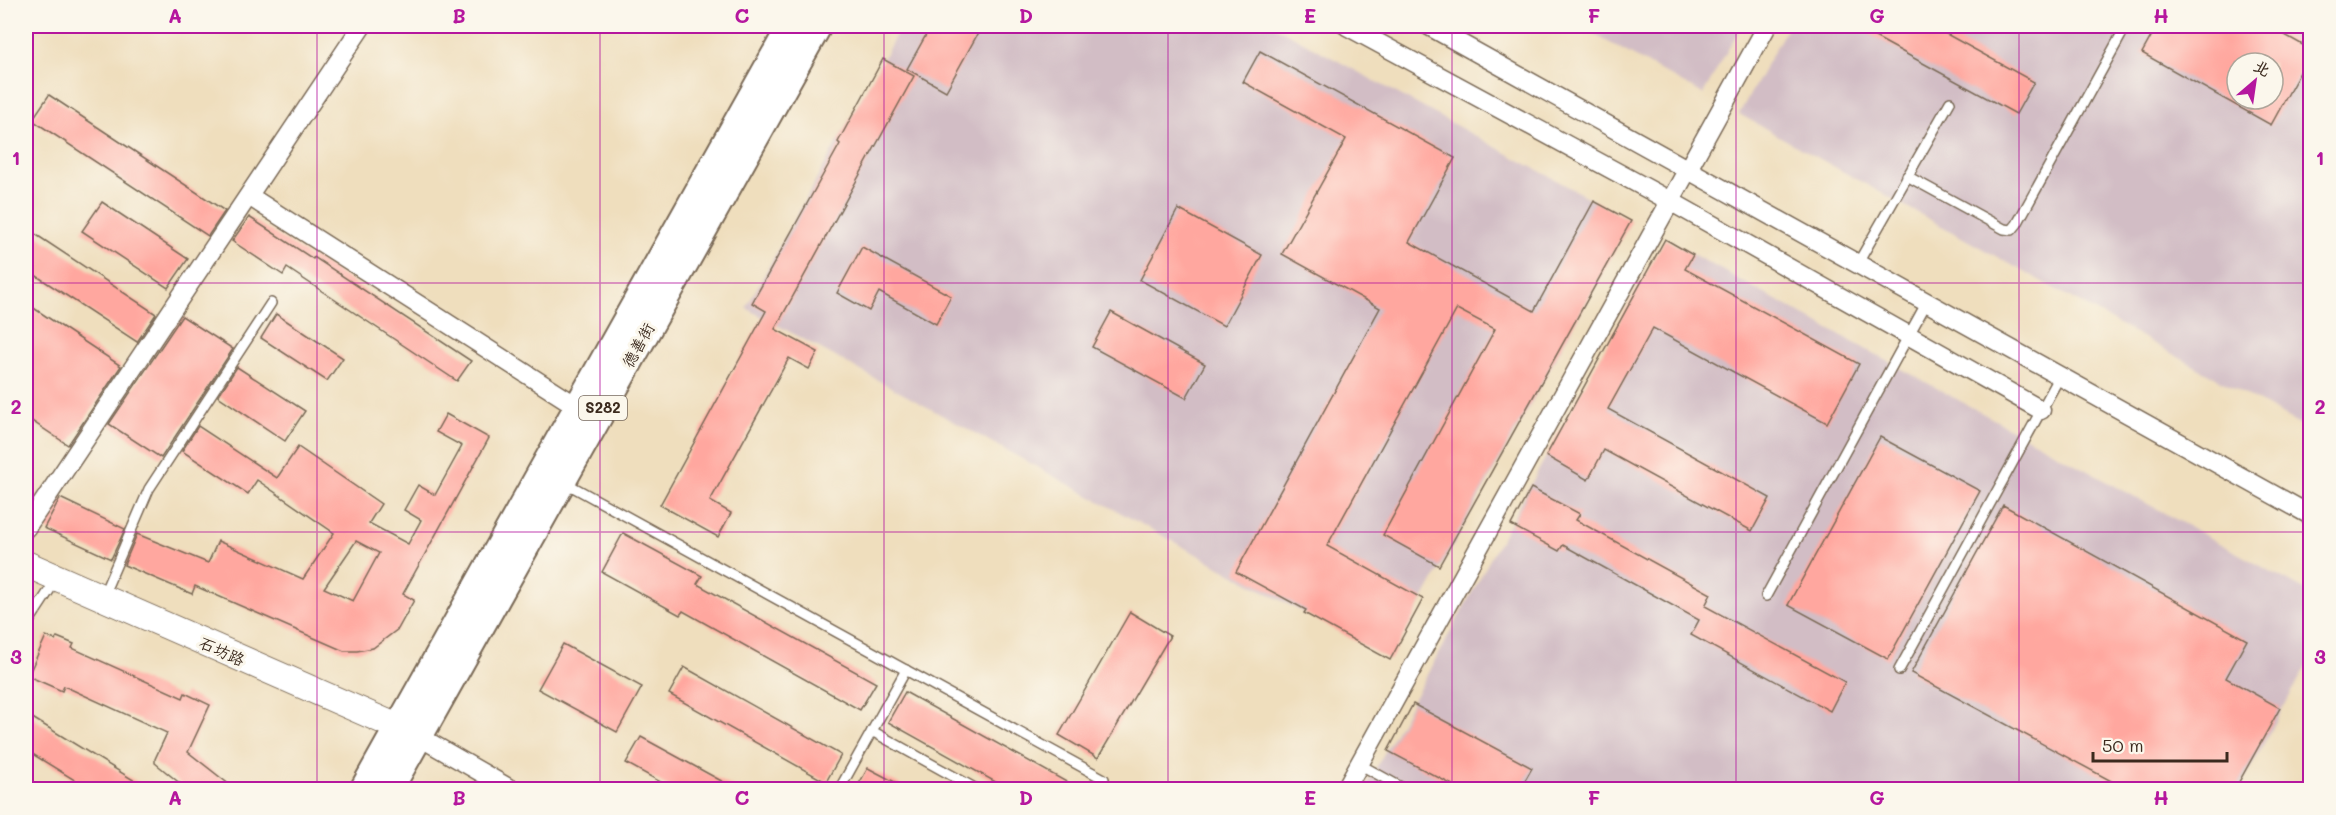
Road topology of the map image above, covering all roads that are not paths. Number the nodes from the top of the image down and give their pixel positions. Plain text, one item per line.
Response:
1 (362, 26) edge
2 (792, 26) edge
3 (817, 26) edge
4 (1347, 26) edge
5 (1429, 26) edge
6 (1767, 26) edge
7 (2126, 26) edge
8 (1457, 32) edge
9 (1950, 102) dead end
10 (1688, 169) junction
11 (1907, 176) junction
12 (249, 196) junction
13 (1670, 201) junction
14 (1857, 263) junction
15 (1928, 302) junction
16 (271, 303) dead end
17 (1909, 336) junction
18 (2060, 376) junction
19 (578, 407) junction
20 (2041, 410) junction
21 (562, 481) junction
22 (2310, 514) edge
23 (26, 528) edge
24 (26, 564) edge
25 (57, 578) junction
26 (1766, 596) dead end
27 (102, 598) junction
28 (26, 626) edge
29 (906, 670) junction
30 (1899, 670) dead end
31 (872, 731) junction
32 (408, 732) junction
33 (1359, 764) junction
34 (364, 789) edge
35 (388, 789) edge
36 (512, 789) edge
37 (839, 789) edge
38 (978, 789) edge
39 (1098, 789) edge
40 (1345, 789) edge
41 (1406, 789) edge

1 - 12 street
2 - 19 main road, 德善街 / S282
3 - 21 main road, 德善街 / S282
4 - 13 street
5 - 8 street
6 - 10 street
7 - 11 lane
8 - 10 street
9 - 11 lane
10 - 13 street
10 - 14 street
11 - 14 lane
12 - 19 street
12 - 23 street
13 - 17 street
13 - 33 street
14 - 15 street
15 - 17 lane
15 - 18 street
16 - 27 lane
17 - 20 street
17 - 26 lane
18 - 20 lane
18 - 22 street
19 - 32 main road, 德善街 / S282
20 - 30 lane
21 - 29 lane
21 - 32 main road, 德善街 / S282
24 - 25 street, 石坊路
25 - 27 street, 石坊路
25 - 28 lane
27 - 32 street, 石坊路
29 - 31 lane
29 - 39 lane
31 - 37 lane
31 - 38 lane
32 - 34 main road, 德善街 / S282
32 - 35 main road, 德善街 / S282
32 - 36 street
33 - 40 street
33 - 41 lane

